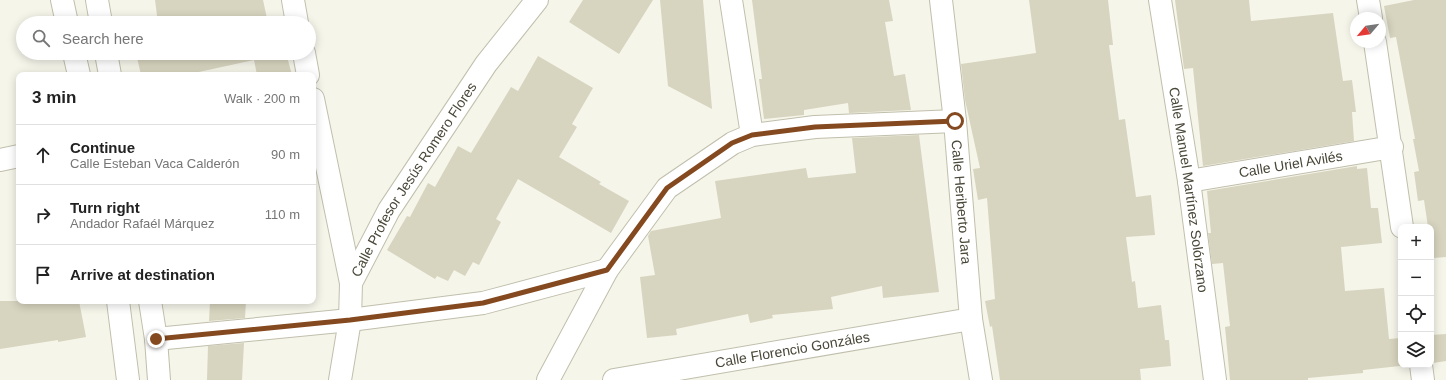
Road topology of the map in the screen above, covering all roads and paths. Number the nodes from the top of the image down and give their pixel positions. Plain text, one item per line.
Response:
1 (62, 0) edge
2 (97, 0) edge
3 (293, 0) edge
4 (537, 0) edge
5 (731, 0) edge
6 (941, 0) edge
7 (1160, 0) edge
8 (1368, 0) edge
9 (1370, 12) edge
10 (65, 16) edge
11 (100, 16) edge
12 (296, 16) edge
13 (1375, 48) edge
14 (76, 60) edge
15 (107, 60) edge
16 (305, 60) edge
17 (78, 72) edge
18 (109, 72) edge
19 (307, 72) edge
20 (316, 114) edge
21 (955, 121) junction
22 (752, 135) junction
23 (1392, 147) junction
24 (16, 157) edge
25 (0, 160) edge
26 (1189, 181) junction
27 (1402, 224) edge
28 (607, 270) junction
29 (351, 283) junction
30 (118, 304) edge
31 (150, 304) edge
32 (971, 319) junction
33 (350, 320) junction
34 (156, 339) junction
35 (1421, 368) edge
36 (128, 380) edge
37 (159, 380) edge
38 (340, 380) edge
39 (548, 380) edge
40 (614, 380) edge
41 (981, 380) edge
42 (1215, 380) edge
43 (1423, 380) edge

1 - 10 street
2 - 11 street
3 - 12 street
4 - 29 street, Calle Profesor Jesús Romero Flores
5 - 22 street
6 - 21 street, Calle Heriberto Jara
7 - 26 street, Calle Manuel Martínez Solórzano
8 - 9 street
13 - 23 street
14 - 17 street
15 - 18 street
16 - 19 street
20 - 29 street
21 - 22 street
21 - 32 street, Calle Heriberto Jara
22 - 28 street
23 - 26 street, Calle Uriel Avilés
23 - 27 street
24 - 25 street
26 - 42 street, Calle Manuel Martínez Solórzano
28 - 33 street
28 - 39 street
29 - 33 street, Calle Profesor Jesús Romero Flores
30 - 36 street
31 - 34 street
32 - 40 street, Calle Florencio Gonzáles
32 - 41 street, Calle Heriberto Jara
33 - 34 street
33 - 38 street, Calle Profesor Jesús Romero Flores
34 - 37 street
35 - 43 street

